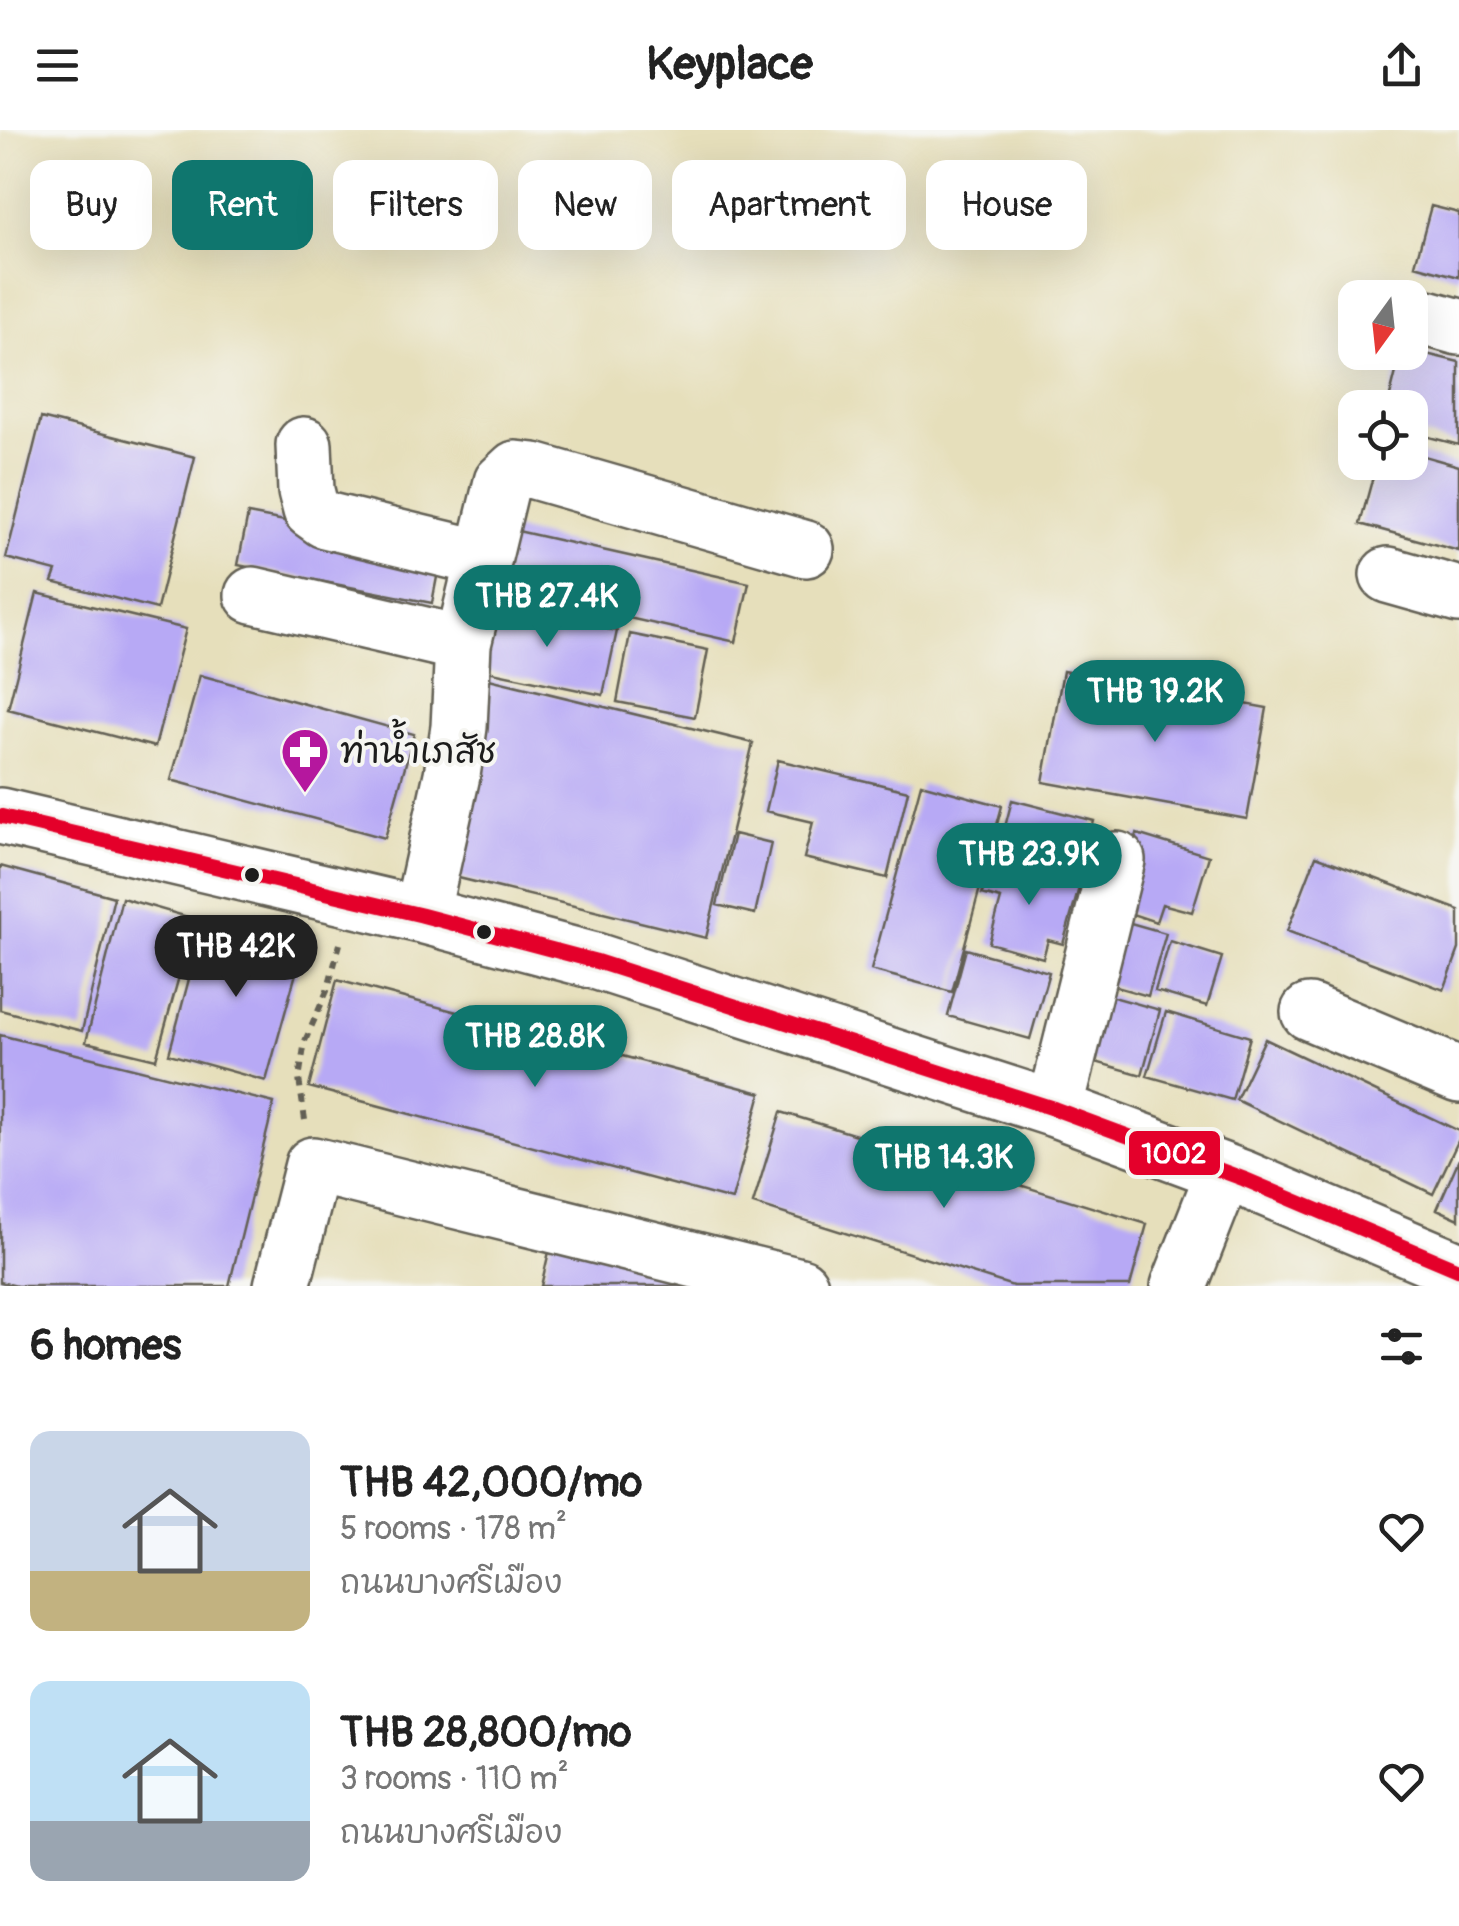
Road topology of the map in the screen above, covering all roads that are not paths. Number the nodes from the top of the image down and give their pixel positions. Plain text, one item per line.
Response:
1 (304, 444) dead end
2 (806, 548) dead end
3 (482, 558) junction
4 (1388, 576) dead end
5 (1459, 594) edge
6 (253, 595) dead end
7 (463, 644) junction
8 (0, 816) edge
9 (1117, 860) dead end
10 (421, 916) junction
11 (1309, 1012) dead end
12 (1459, 1075) edge
13 (1055, 1109) junction
14 (1234, 1176) junction
15 (1459, 1270) edge
16 (282, 1286) edge
17 (800, 1286) edge
18 (1179, 1286) edge
19 (1217, 1286) edge

1 - 3 street
2 - 3 street
3 - 7 street
4 - 5 street
6 - 7 street
7 - 10 street
8 - 10 street
9 - 13 street
10 - 13 street
11 - 12 street
13 - 14 street
14 - 15 street
14 - 18 street
14 - 19 street
16 - 17 street

